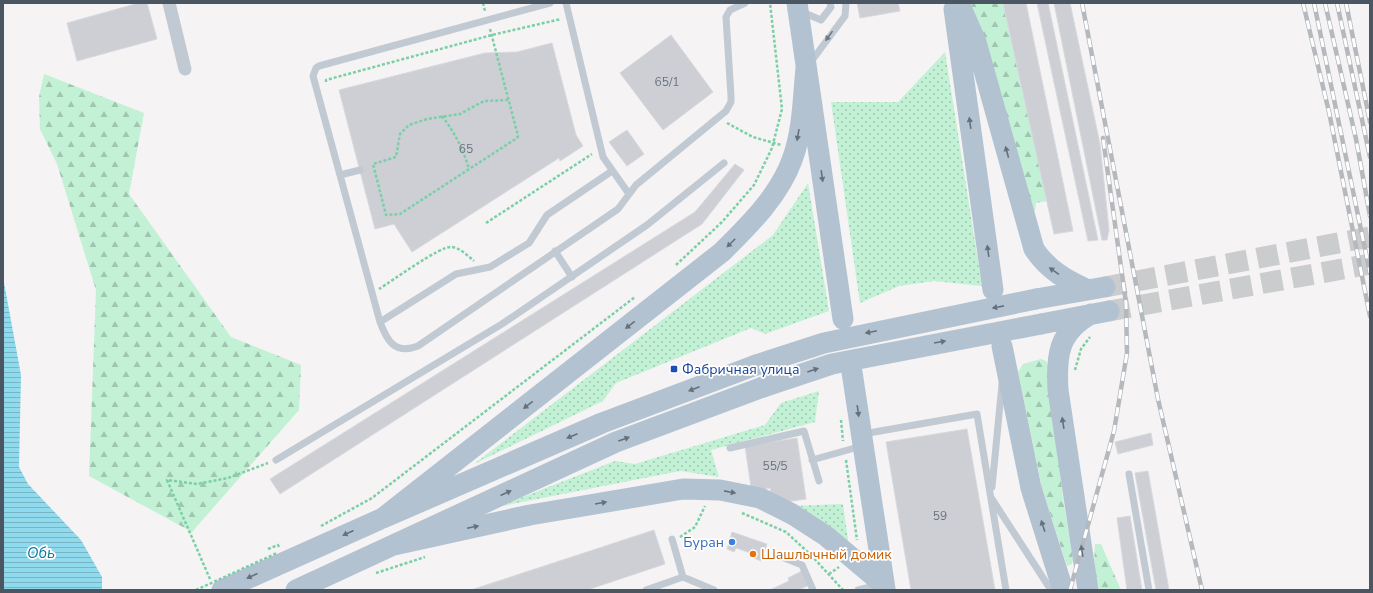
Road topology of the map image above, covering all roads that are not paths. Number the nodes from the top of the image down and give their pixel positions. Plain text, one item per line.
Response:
1 (168, 3) edge
2 (550, 3) edge
3 (566, 3) edge
4 (745, 3) edge
5 (830, 3) edge
6 (846, 3) edge
7 (953, 3) edge
8 (958, 3) edge
9 (797, 7) edge
10 (806, 68) junction
11 (185, 69) dead end
12 (724, 163) dead end
13 (360, 170) dead end
14 (612, 171) junction
15 (340, 175) junction
16 (629, 194) junction
17 (555, 252) junction
18 (572, 276) junction
19 (994, 290) dead end
20 (843, 319) dead end
21 (380, 322) junction
22 (1003, 352) joint
23 (852, 372) dead end
24 (862, 440) junction
25 (730, 448) dead end
26 (276, 460) road end
27 (812, 460) junction
28 (1129, 474) dead end
29 (819, 481) dead end
30 (991, 497) junction
31 (383, 518) junction
32 (672, 539) dead end
33 (394, 544) junction
34 (779, 556) dead end
35 (683, 577) junction
36 (216, 585) edge
37 (884, 587) edge
38 (296, 590) edge
39 (646, 590) edge
40 (714, 590) edge
41 (813, 590) edge
42 (858, 590) edge
43 (1006, 590) edge
44 (1051, 590) edge
45 (1063, 590) edge
46 (1088, 590) edge
47 (1150, 590) edge

1 - 11 street
2 - 15 lane
3 - 14 lane
4 - 16 lane
5 - 9 lane
6 -> 10 lane
19 -> 7 main road
8 -> 31 main road, bridge
9 - 10 main road
10 -> 20 main road
10 -> 31 main road
12 - 18 lane
13 - 15 lane
14 - 16 lane
14 - 21 lane
15 - 21 lane
16 - 17 lane
17 - 18 lane
17 - 21 lane
18 - 26 lane
22 - 30 lane
45 -> 22 main road
23 -> 24 main road
24 - 27 lane
24 - 30 lane
24 - 37 main road
25 - 27 lane
27 - 29 lane
28 - 47 lane
30 - 43 lane
30 - 44 lane
31 -> 36 main road
32 - 35 lane
33 -> 37 main road
33 - 38 main road
33 -> 46 main road, bridge
34 - 41 lane
35 - 39 lane
35 - 40 lane
37 - 42 lane

